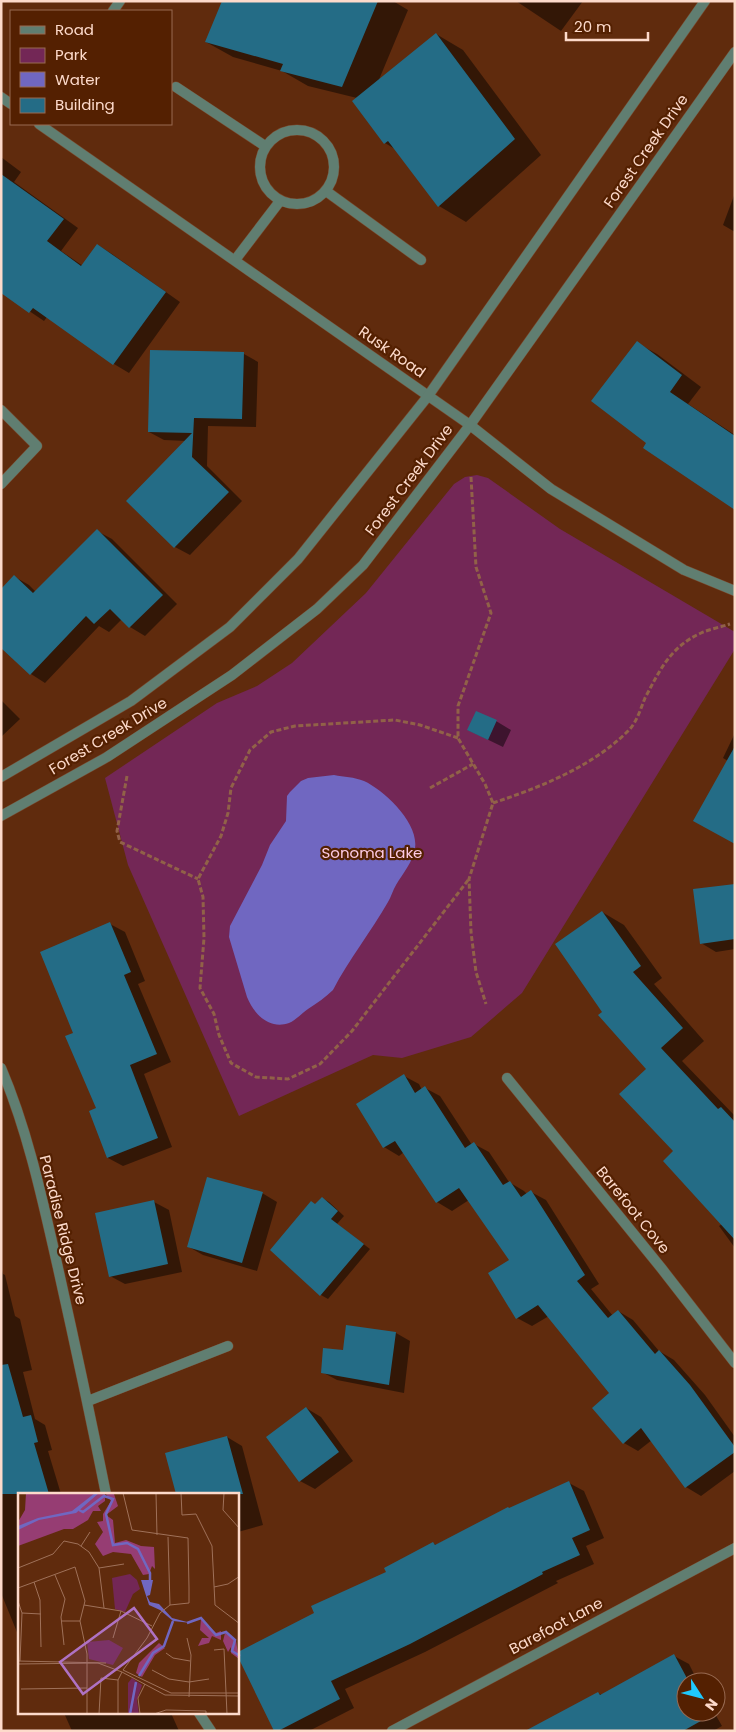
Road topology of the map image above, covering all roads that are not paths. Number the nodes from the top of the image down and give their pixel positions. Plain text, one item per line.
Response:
1 (705, 1) edge
2 (735, 52) edge
3 (176, 87) dead end
4 (41, 125) edge
5 (265, 146) junction
6 (326, 191) junction
7 (280, 201) junction
8 (235, 260) junction
9 (422, 260) dead end
10 (428, 396) junction
11 (1, 410) edge
12 (470, 425) junction
13 (1, 484) edge
14 (735, 592) edge
15 (1, 777) edge
16 (1, 816) edge
17 (1, 1068) edge
18 (507, 1078) dead end
19 (228, 1346) dead end
20 (735, 1363) edge
21 (88, 1401) junction
22 (106, 1493) edge
23 (735, 1548) edge
24 (200, 1714) edge
25 (211, 1731) edge
26 (392, 1731) edge

1 - 10 street, Forest Creek Drive
2 - 12 street, Forest Creek Drive
3 - 5 street
4 - 8 street, Rusk Road
5 - 6 street
5 - 7 street
6 - 7 street
6 - 9 street
7 - 8 street
8 - 10 street, Rusk Road
10 - 12 street, Rusk Road
10 - 15 street, Forest Creek Drive
11 - 13 street
12 - 14 street, Rusk Road
12 - 16 street, Forest Creek Drive
17 - 21 street, Paradise Ridge Drive
18 - 20 street, Barefoot Cove
19 - 21 street
21 - 22 street, Paradise Ridge Drive
23 - 26 street, Barefoot Lane
24 - 25 street

